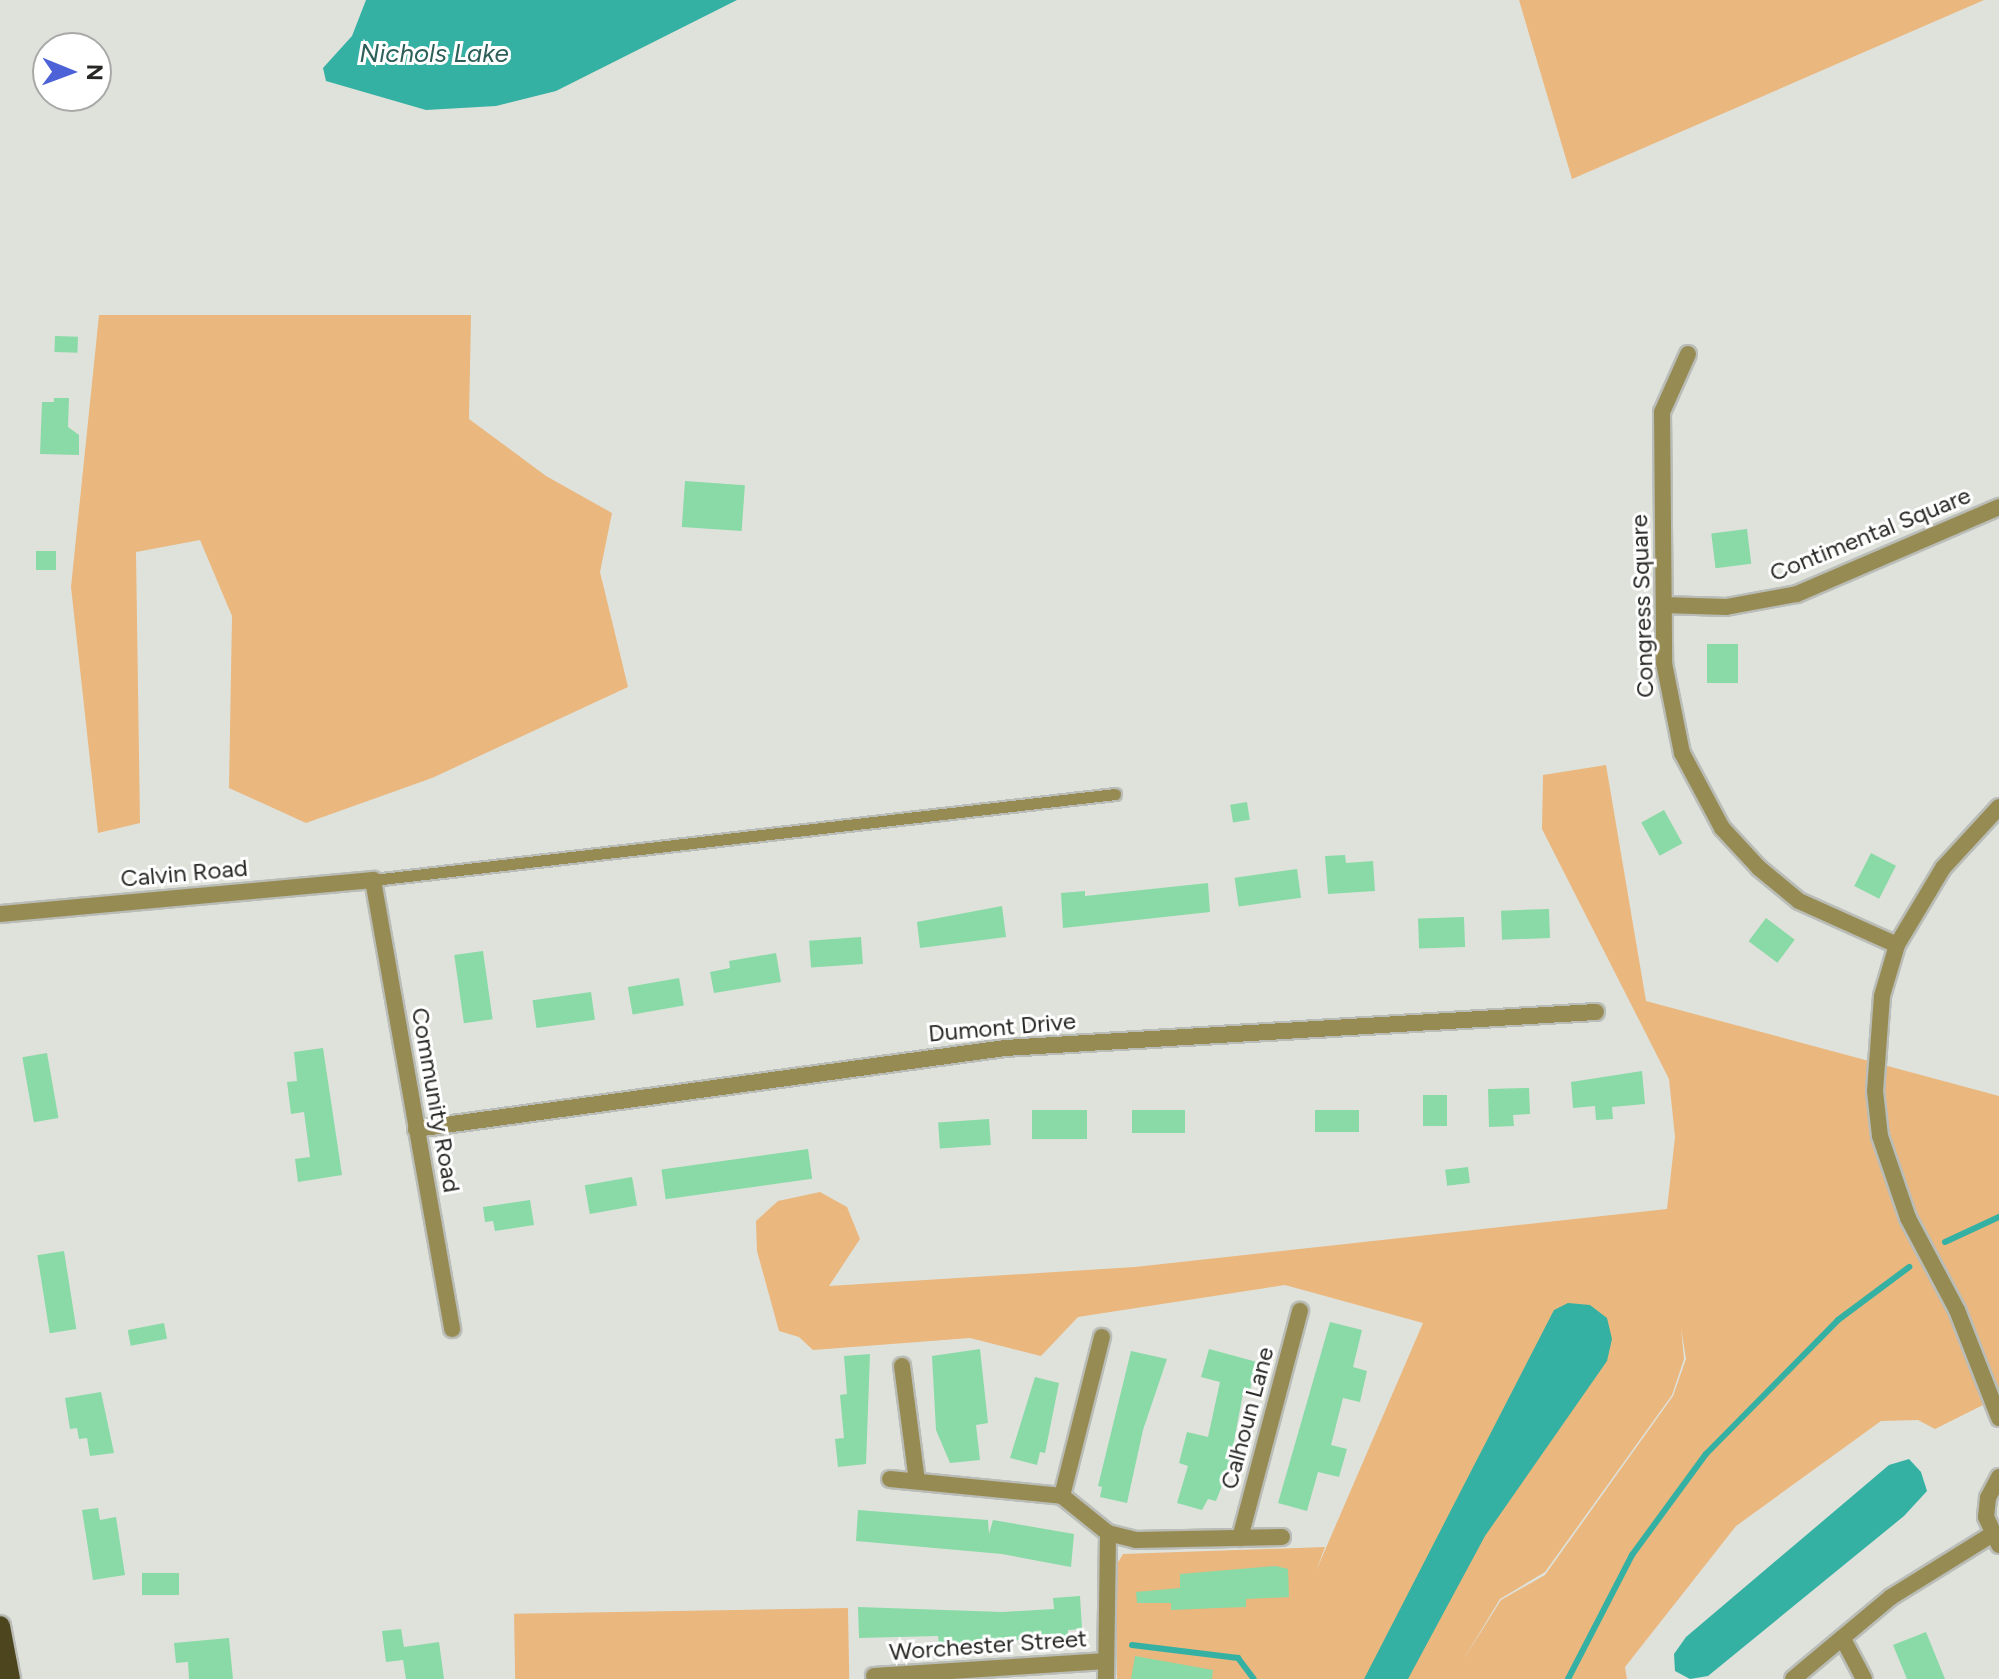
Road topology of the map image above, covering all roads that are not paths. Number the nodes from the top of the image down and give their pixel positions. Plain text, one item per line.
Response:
1 (1688, 354) dead end
2 (1999, 507) edge
3 (1664, 605) junction
4 (1115, 794) dead end
5 (1999, 807) edge
6 (373, 880) junction
7 (0, 914) edge
8 (1897, 945) junction
9 (1596, 1012) dead end
10 (416, 1129) junction
11 (1300, 1311) dead end
12 (452, 1329) dead end
13 (1102, 1337) dead end
14 (902, 1366) dead end
15 (1999, 1418) edge
16 (1999, 1477) edge
17 (890, 1479) dead end
18 (917, 1481) junction
19 (1062, 1496) junction
20 (1108, 1533) junction
21 (1282, 1537) dead end
22 (1240, 1538) junction
23 (1995, 1540) edge
24 (0, 1626) edge
25 (1843, 1639) junction
26 (1106, 1661) junction
27 (874, 1676) dead end
28 (10, 1679) edge
29 (1106, 1679) edge
30 (1793, 1679) edge
31 (1864, 1679) edge

1 - 3 street, Congress Square
2 - 3 street, Contimental Square
3 - 8 street, Congress Square
4 - 6 lane
5 - 8 street
6 - 7 street, Calvin Road
6 - 10 street, Community Road
8 - 15 street
9 - 10 street, Dumont Drive
10 - 12 street, Community Road
11 - 22 street, Calhoun Lane
13 - 19 street
14 - 18 street
16 - 23 street
17 - 18 street
18 - 19 street
19 - 20 street
20 - 22 street
20 - 26 street
21 - 22 street
23 - 25 street
24 - 28 main road
25 - 30 street
25 - 31 street
26 - 27 street, Worchester Street
26 - 29 street

